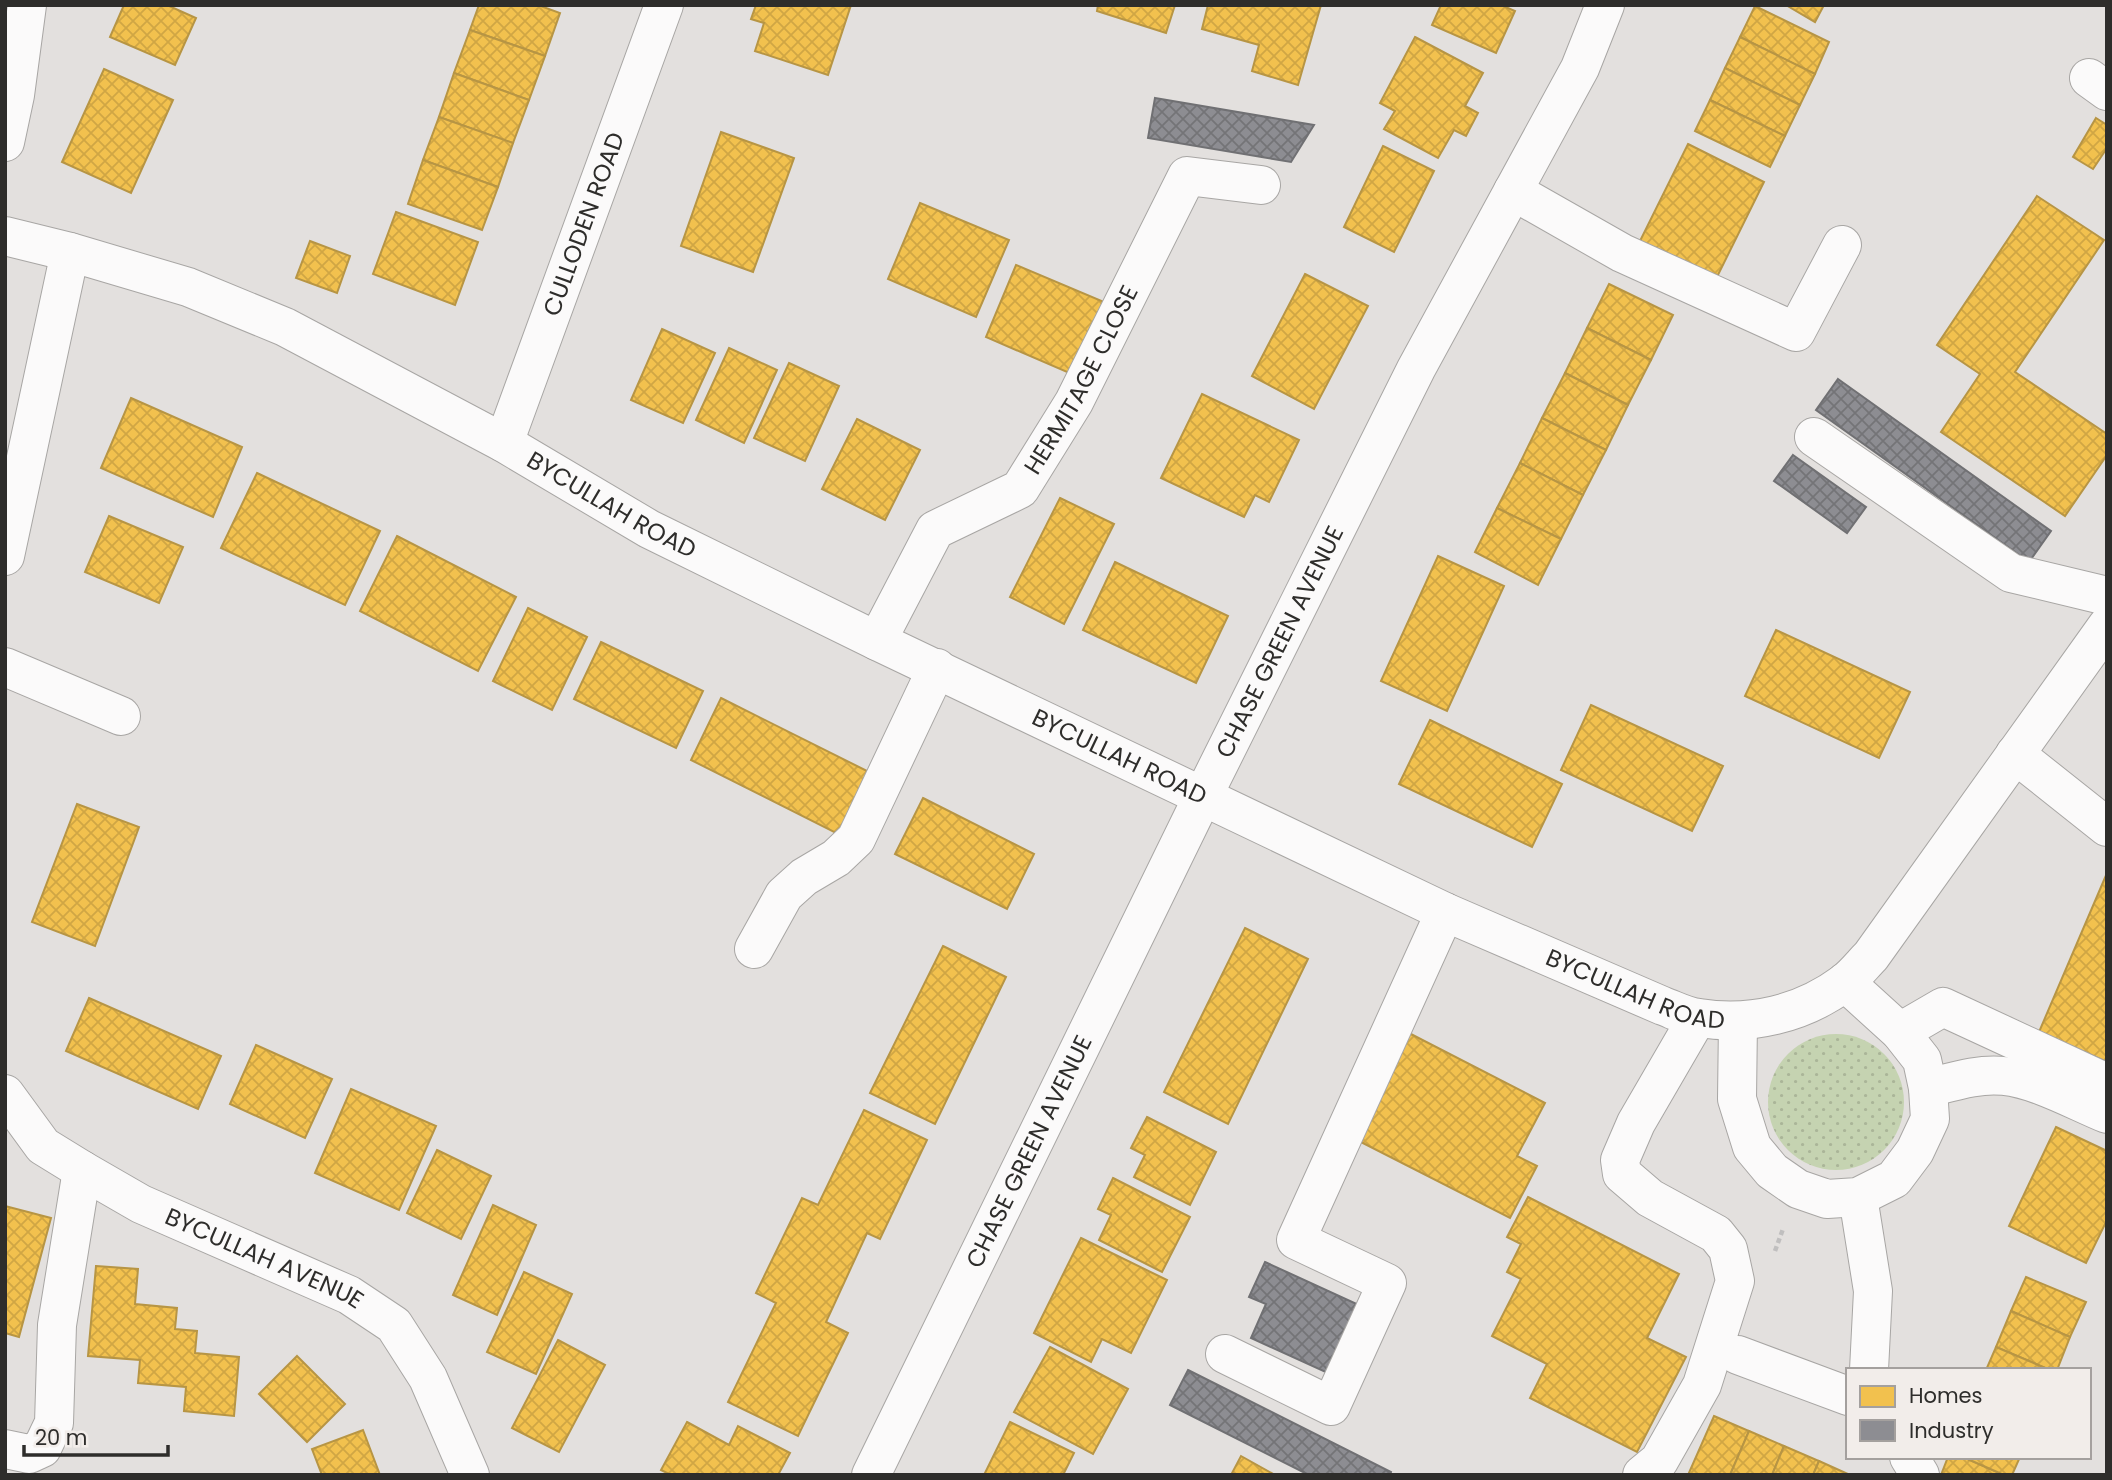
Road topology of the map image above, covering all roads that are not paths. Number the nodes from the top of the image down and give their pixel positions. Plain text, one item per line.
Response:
1 (27, 5) edge
2 (664, 5) edge
3 (1605, 5) edge
4 (5, 142) edge
5 (1261, 185) dead end
6 (1513, 191) junction
7 (5, 236) edge
8 (1842, 245) dead end
9 (70, 251) junction
10 (1814, 438) dead end
11 (504, 443) junction
12 (5, 556) edge
13 (2107, 596) edge
14 (2107, 626) edge
15 (877, 641) junction
16 (5, 667) edge
17 (937, 668) junction
18 (121, 716) dead end
19 (2015, 754) junction
20 (1203, 796) junction
21 (2107, 827) edge
22 (1445, 912) junction
23 (754, 949) dead end
24 (1845, 982) junction
25 (1697, 1018) junction
26 (1738, 1021) junction
27 (1900, 1032) junction
28 (2107, 1083) edge
29 (1928, 1088) junction
30 (5, 1094) edge
31 (2107, 1114) edge
32 (82, 1170) junction
33 (1858, 1197) junction
34 (1225, 1354) dead end
35 (1738, 1355) dead end
36 (1869, 1368) edge
37 (1846, 1395) edge
38 (5, 1448) edge
39 (1910, 1459) edge
40 (470, 1475) edge
41 (871, 1475) edge
42 (1642, 1475) edge
43 (1920, 1475) edge

1 - 4 street
2 - 11 street, CULLODEN ROAD
3 - 6 street, CHASE GREEN AVENUE
5 - 15 street, HERMITAGE CLOSE
6 - 8 street
6 - 20 street, CHASE GREEN AVENUE
7 - 9 street, BYCULLAH ROAD
9 - 11 street, BYCULLAH ROAD
9 - 12 street
10 - 13 street
11 - 15 street, BYCULLAH ROAD
14 - 19 street, BYCULLAH ROAD
15 - 17 street, BYCULLAH ROAD
16 - 18 street
17 - 20 street, BYCULLAH ROAD
17 - 23 street
19 - 21 street
19 - 24 street, BYCULLAH ROAD
20 - 22 street, BYCULLAH ROAD
20 - 41 street, CHASE GREEN AVENUE
22 - 25 street, BYCULLAH ROAD
22 - 34 street
24 - 26 street, BYCULLAH ROAD
24 - 27 street
25 - 26 street, BYCULLAH ROAD
25 - 42 street
26 - 33 street
27 - 28 street
27 - 29 street
29 - 31 street
29 - 33 street
30 - 32 street, BYCULLAH AVENUE
32 - 38 street
32 - 40 street, BYCULLAH AVENUE
33 - 36 street
35 - 37 street
39 - 43 street

